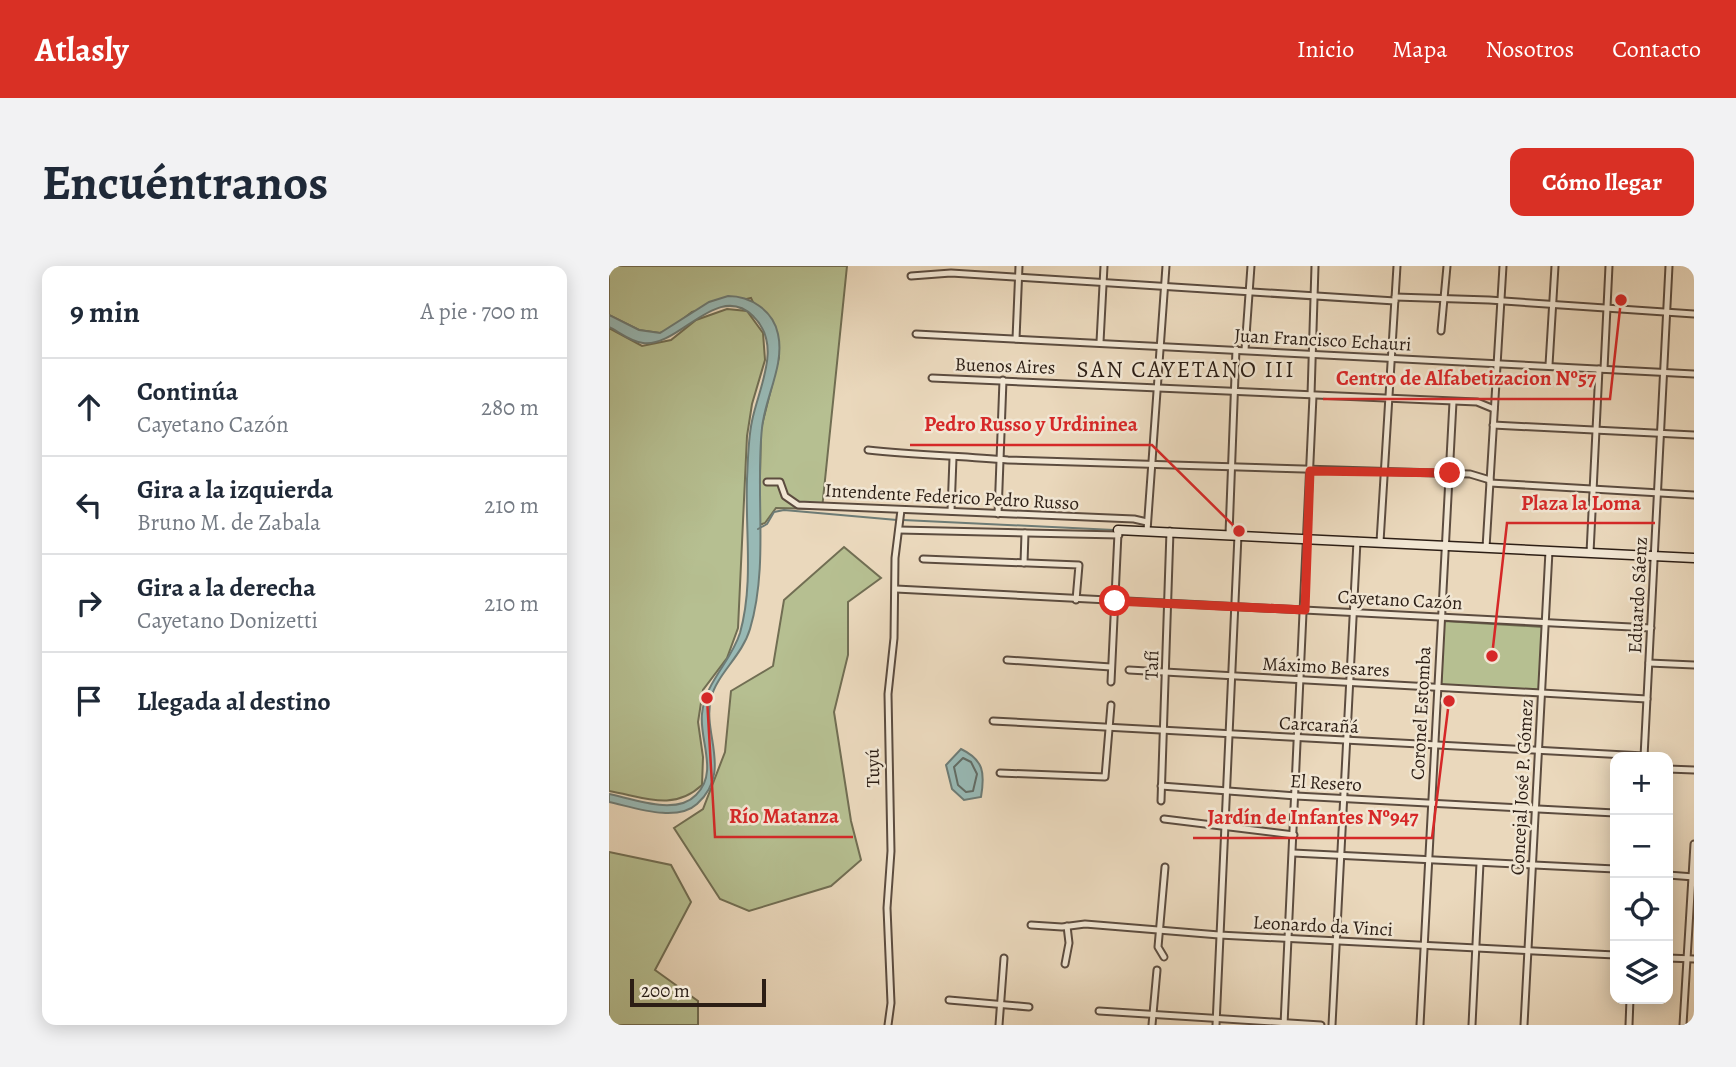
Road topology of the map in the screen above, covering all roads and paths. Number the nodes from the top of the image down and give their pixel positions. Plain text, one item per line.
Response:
1 (1019, 266) edge
2 (1104, 266) edge
3 (1166, 266) edge
4 (1251, 266) edge
5 (1315, 266) edge
6 (1397, 266) edge
7 (1447, 266) edge
8 (1503, 266) edge
9 (1555, 266) edge
10 (1609, 266) edge
11 (1669, 266) edge
12 (911, 276) dead end
13 (1019, 280) junction
14 (1104, 284) junction
15 (1166, 287) junction
16 (1250, 290) junction
17 (1313, 296) junction
18 (1444, 298) junction
19 (1395, 299) junction
20 (1501, 303) junction
21 (1552, 306) junction
22 (1607, 309) junction
23 (1667, 312) junction
24 (1694, 314) edge
25 (1441, 331) dead end
26 (916, 334) dead end
27 (1016, 339) junction
28 (1100, 342) junction
29 (1160, 344) junction
30 (1236, 349) junction
31 (1245, 350) junction
32 (1312, 353) junction
33 (1391, 358) junction
34 (1498, 363) junction
35 (1549, 365) junction
36 (1602, 369) junction
37 (1665, 372) junction
38 (1694, 374) edge
39 (933, 378) dead end
40 (1003, 380) junction
41 (1158, 388) junction
42 (1234, 393) junction
43 (1312, 396) junction
44 (1388, 399) junction
45 (1453, 402) junction
46 (1494, 409) junction
47 (1493, 425) junction
48 (1595, 429) junction
49 (1660, 434) junction
50 (1694, 436) edge
51 (868, 450) dead end
52 (953, 458) junction
53 (1001, 460) junction
54 (1154, 464) junction
55 (1231, 467) junction
56 (1310, 471) junction
57 (1385, 471) junction
58 (1450, 473) junction
59 (1490, 481) junction
60 (767, 482) dead end
61 (1593, 489) junction
62 (1657, 493) junction
63 (1694, 495) edge
64 (951, 510) junction
65 (998, 514) junction
66 (1119, 519) junction
67 (900, 520) junction
68 (1147, 527) junction
69 (1170, 531) junction
70 (1118, 532) junction
71 (1025, 533) junction
72 (1233, 535) junction
73 (1308, 537) junction
74 (1357, 541) junction
75 (1380, 542) junction
76 (1446, 546) junction
77 (1486, 548) junction
78 (1549, 551) junction
79 (1590, 553) junction
80 (1655, 556) junction
81 (1694, 558) edge
82 (923, 559) dead end
83 (1024, 563) junction
84 (896, 589) junction
85 (1076, 600) junction
86 (1115, 601) junction
87 (1168, 604) junction
88 (1235, 607) junction
89 (1305, 610) junction
90 (1353, 613) junction
91 (1441, 617) junction
92 (1546, 624) junction
93 (1651, 628) junction
94 (1007, 660) dead end
95 (1649, 663) junction
96 (1694, 664) edge
97 (1111, 667) junction
98 (1129, 670) dead end
99 (1166, 671) junction
100 (1233, 677) junction
101 (1301, 681) junction
102 (1111, 682) dead end
103 (1349, 684) junction
104 (1438, 687) junction
105 (1542, 695) junction
106 (1647, 699) junction
107 (1111, 705) dead end
108 (993, 721) dead end
109 (1109, 728) junction
110 (1164, 731) junction
111 (1230, 735) junction
112 (1299, 739) junction
113 (1346, 741) junction
114 (1434, 745) junction
115 (1540, 748) junction
116 (1644, 752) edge
117 (1610, 754) edge
118 (1673, 769) edge
119 (1694, 770) edge
120 (1000, 773) dead end
121 (1161, 786) junction
122 (1227, 790) junction
123 (1296, 796) junction
124 (1342, 799) junction
125 (1161, 801) dead end
126 (1431, 802) junction
127 (1536, 808) junction
128 (1610, 813) edge
129 (1164, 819) dead end
130 (1226, 827) junction
131 (1294, 835) junction
132 (1694, 844) edge
133 (1293, 853) junction
134 (1339, 856) junction
135 (1428, 860) junction
136 (1480, 863) junction
137 (1533, 866) junction
138 (1165, 867) dead end
139 (1610, 869) edge
140 (1673, 876) edge
141 (1693, 877) edge
142 (1031, 925) dead end
143 (1067, 926) junction
144 (1159, 928) junction
145 (1219, 935) junction
146 (1289, 938) junction
147 (1336, 941) junction
148 (1424, 946) junction
149 (1476, 948) junction
150 (1528, 951) junction
151 (1610, 955) edge
152 (1164, 957) dead end
153 (1004, 958) dead end
154 (1673, 958) edge
155 (1691, 959) edge
156 (1065, 964) dead end
157 (1157, 970) dead end
158 (949, 1000) dead end
159 (1630, 1004) edge
160 (1000, 1005) junction
161 (1029, 1007) dead end
162 (1099, 1011) dead end
163 (1154, 1016) junction
164 (1217, 1022) edge
165 (1284, 1024) edge
166 (888, 1025) edge
167 (999, 1025) edge
168 (1153, 1025) edge
169 (1321, 1025) edge
170 (1332, 1025) edge
171 (1420, 1025) edge
172 (1472, 1025) edge
173 (1524, 1025) edge
174 (1629, 1025) edge
175 (1683, 1025) edge

1 - 13 street
2 - 14 street
3 - 15 street
4 - 16 street
5 - 17 street
6 - 19 street
7 - 18 street
8 - 20 street
9 - 21 street
10 - 22 street
11 - 23 street, Eduardo Sáenz
12 - 13 street
13 - 14 street
13 - 27 street
14 - 15 street
14 - 28 street
15 - 16 street
15 - 29 street
16 - 17 street
16 - 31 street
17 - 19 street
17 - 32 street
18 - 19 street
18 - 20 street
18 - 25 street
19 - 33 street
20 - 21 street
20 - 34 street
21 - 22 street
21 - 35 street
22 - 23 street
22 - 36 street
23 - 24 street
23 - 37 street, Eduardo Sáenz
26 - 27 street, Juan Francisco Echauri
27 - 28 street, Juan Francisco Echauri
28 - 29 street, Juan Francisco Echauri
29 - 30 street, Juan Francisco Echauri
29 - 41 street
30 - 31 street, Juan Francisco Echauri
30 - 42 street
31 - 32 street, Juan Francisco Echauri
32 - 33 street, Juan Francisco Echauri
32 - 43 street
33 - 34 street, Juan Francisco Echauri
33 - 44 street
34 - 35 street, Juan Francisco Echauri
34 - 46 street
35 - 36 street, Juan Francisco Echauri
36 - 37 street, Juan Francisco Echauri
36 - 48 street
37 - 38 street, Juan Francisco Echauri
37 - 49 street, Eduardo Sáenz
39 - 40 street, Buenos Aires
40 - 41 street, Buenos Aires
40 - 53 street
41 - 42 street, Buenos Aires
41 - 54 street
42 - 43 street, Buenos Aires
42 - 55 street
43 - 44 street, Buenos Aires
43 - 56 street
44 - 45 street, Buenos Aires
44 - 57 street
45 - 46 street, Buenos Aires
45 - 58 street, Coronel Estomba
46 - 47 street
47 - 48 street
47 - 59 street
48 - 49 street
48 - 61 street
49 - 50 street
49 - 62 street, Eduardo Sáenz
51 - 52 street
52 - 53 street
52 - 64 street
53 - 54 street
53 - 65 street
54 - 55 street
54 - 68 street
55 - 56 street
55 - 72 street
56 - 57 street
56 - 73 street
57 - 58 street
57 - 75 street
58 - 59 street
58 - 76 street, Coronel Estomba
59 - 61 street
59 - 77 street
60 - 67 street, Intendente Federico Pedro Russo
61 - 62 street
61 - 79 street
62 - 63 street
62 - 80 street, Eduardo Sáenz
64 - 65 street, Intendente Federico Pedro Russo
64 - 67 street, Intendente Federico Pedro Russo
65 - 66 street, Intendente Federico Pedro Russo
66 - 68 street, Intendente Federico Pedro Russo
66 - 70 street
67 - 71 street
67 - 84 street, Tuyú
68 - 69 street, Intendente Federico Pedro Russo
68 - 70 street, Intendente Federico Pedro Russo
69 - 72 street, Intendente Federico Pedro Russo
69 - 87 street, Tafí
70 - 71 street
70 - 86 street
71 - 83 street
72 - 73 street, Intendente Federico Pedro Russo
72 - 88 street
73 - 74 street, Intendente Federico Pedro Russo
73 - 89 street
74 - 75 street, Intendente Federico Pedro Russo
74 - 90 street
75 - 76 street, Intendente Federico Pedro Russo
76 - 77 street, Intendente Federico Pedro Russo
76 - 91 street, Coronel Estomba
77 - 78 street, Intendente Federico Pedro Russo
78 - 79 street, Intendente Federico Pedro Russo
78 - 92 street, Concejal José P. Gómez
79 - 80 street, Intendente Federico Pedro Russo
80 - 81 street, Intendente Federico Pedro Russo
80 - 93 street, Eduardo Sáenz
82 - 83 street
83 - 85 street
84 - 85 street, Cayetano Cazón
84 - 166 street, Tuyú
85 - 86 street, Cayetano Cazón
86 - 87 street, Cayetano Cazón
86 - 97 street
87 - 88 street, Cayetano Cazón
87 - 99 street, Tafí
88 - 89 street, Cayetano Cazón
88 - 100 street
89 - 90 street, Cayetano Cazón
89 - 101 street
90 - 91 street, Cayetano Cazón
90 - 103 street
91 - 92 street, Cayetano Cazón
91 - 104 street, Coronel Estomba
92 - 93 street, Cayetano Cazón
92 - 105 street, Concejal José P. Gómez
93 - 95 street, Eduardo Sáenz
94 - 97 street
95 - 96 street
95 - 106 street, Eduardo Sáenz
97 - 102 street
98 - 99 street, Máximo Besares
99 - 100 street, Máximo Besares
99 - 110 street, Tafí
100 - 101 street, Máximo Besares
100 - 111 street
101 - 103 street, Máximo Besares
101 - 112 street
103 - 104 street, Máximo Besares
103 - 113 street
104 - 105 street, Máximo Besares
104 - 114 street, Coronel Estomba
105 - 106 street, Máximo Besares
105 - 115 street, Concejal José P. Gómez
106 - 116 street, Eduardo Sáenz
107 - 109 street
108 - 109 street, Carcarañá
109 - 110 street, Carcarañá
109 - 120 street
110 - 111 street, Carcarañá
110 - 121 street, Tafí
111 - 112 street, Carcarañá
111 - 122 street
112 - 113 street, Carcarañá
112 - 123 street
113 - 114 street, Carcarañá
113 - 124 street
114 - 115 street, Carcarañá
114 - 126 street, Coronel Estomba
115 - 117 street, Carcarañá
115 - 127 street, Concejal José P. Gómez
118 - 119 street
121 - 122 street, El Resero
121 - 125 street, Tafí
122 - 123 street, El Resero
122 - 130 street
123 - 124 street, El Resero
123 - 131 street
124 - 126 street, El Resero
124 - 134 street
126 - 127 street, El Resero
126 - 135 street, Coronel Estomba
127 - 128 street, El Resero
127 - 137 street, Concejal José P. Gómez
129 - 130 street
130 - 131 street
130 - 145 street
131 - 133 street
132 - 141 street
133 - 134 street
133 - 146 street
134 - 135 street
134 - 147 street
135 - 136 street
135 - 148 street, Coronel Estomba
136 - 137 street
136 - 149 street
137 - 139 street
137 - 150 street, Concejal José P. Gómez
138 - 144 street
140 - 141 street
141 - 155 street
142 - 143 street, Leonardo da Vinci
143 - 144 street, Leonardo da Vinci
143 - 156 street
144 - 145 street, Leonardo da Vinci
144 - 152 street
145 - 146 street, Leonardo da Vinci
145 - 164 street
146 - 147 street, Leonardo da Vinci
146 - 165 street
147 - 148 street, Leonardo da Vinci
147 - 170 street
148 - 149 street, Leonardo da Vinci
148 - 171 street, Coronel Estomba
149 - 150 street, Leonardo da Vinci
149 - 172 street
150 - 151 street, Leonardo da Vinci
150 - 173 street, Concejal José P. Gómez
153 - 160 street
154 - 155 street
155 - 175 street
157 - 163 street
158 - 160 street
159 - 174 street
160 - 161 street
160 - 167 street
162 - 163 street
163 - 164 street
163 - 168 street
164 - 165 street
165 - 169 street

